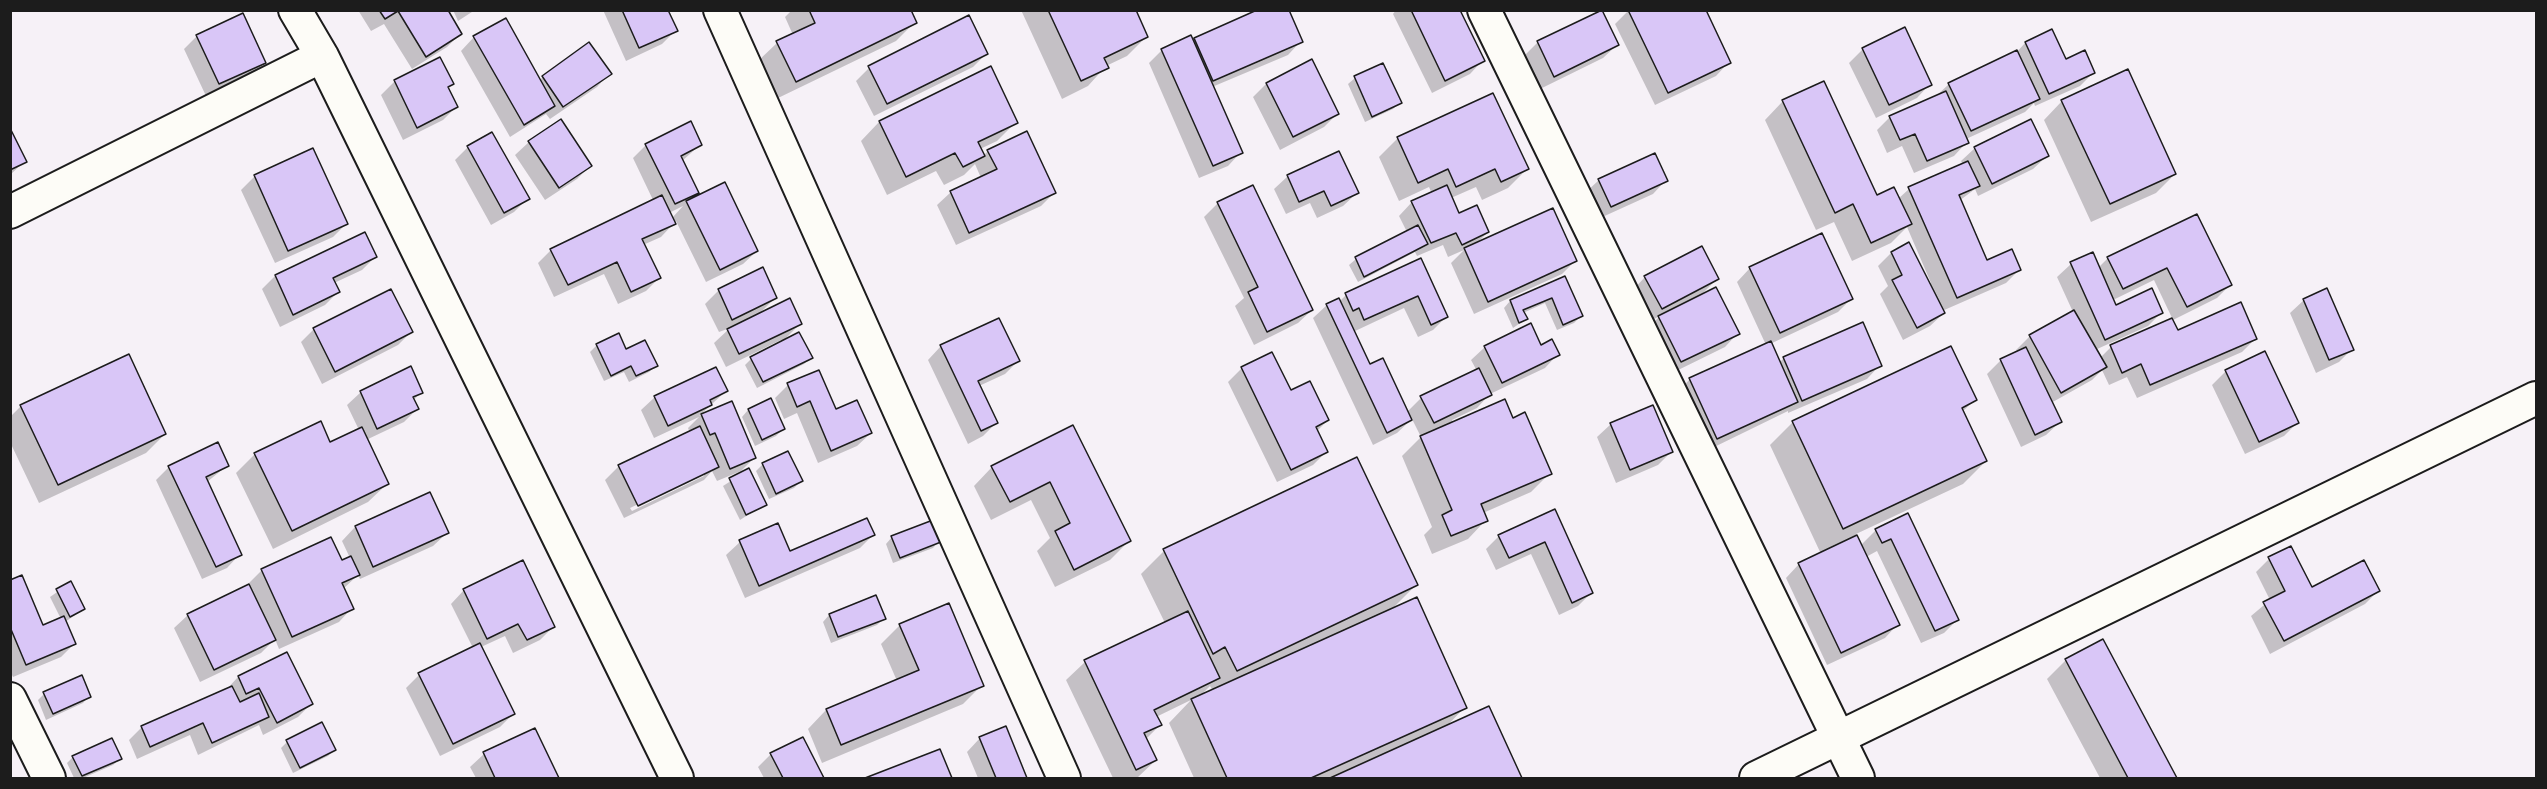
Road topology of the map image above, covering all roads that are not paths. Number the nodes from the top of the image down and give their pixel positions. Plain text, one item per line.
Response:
1 (295, 10) edge
2 (720, 10) edge
3 (1484, 10) edge
4 (322, 56) junction
5 (10, 212) edge
6 (2536, 398) edge
7 (10, 699) edge
8 (1838, 739) junction
9 (49, 778) edge
10 (677, 778) edge
11 (1064, 778) edge
12 (1756, 778) edge
13 (1858, 778) edge

1 - 4 street
2 - 11 street
3 - 8 street
4 - 5 street
4 - 10 street
6 - 8 street
7 - 9 street
8 - 12 street
8 - 13 street

